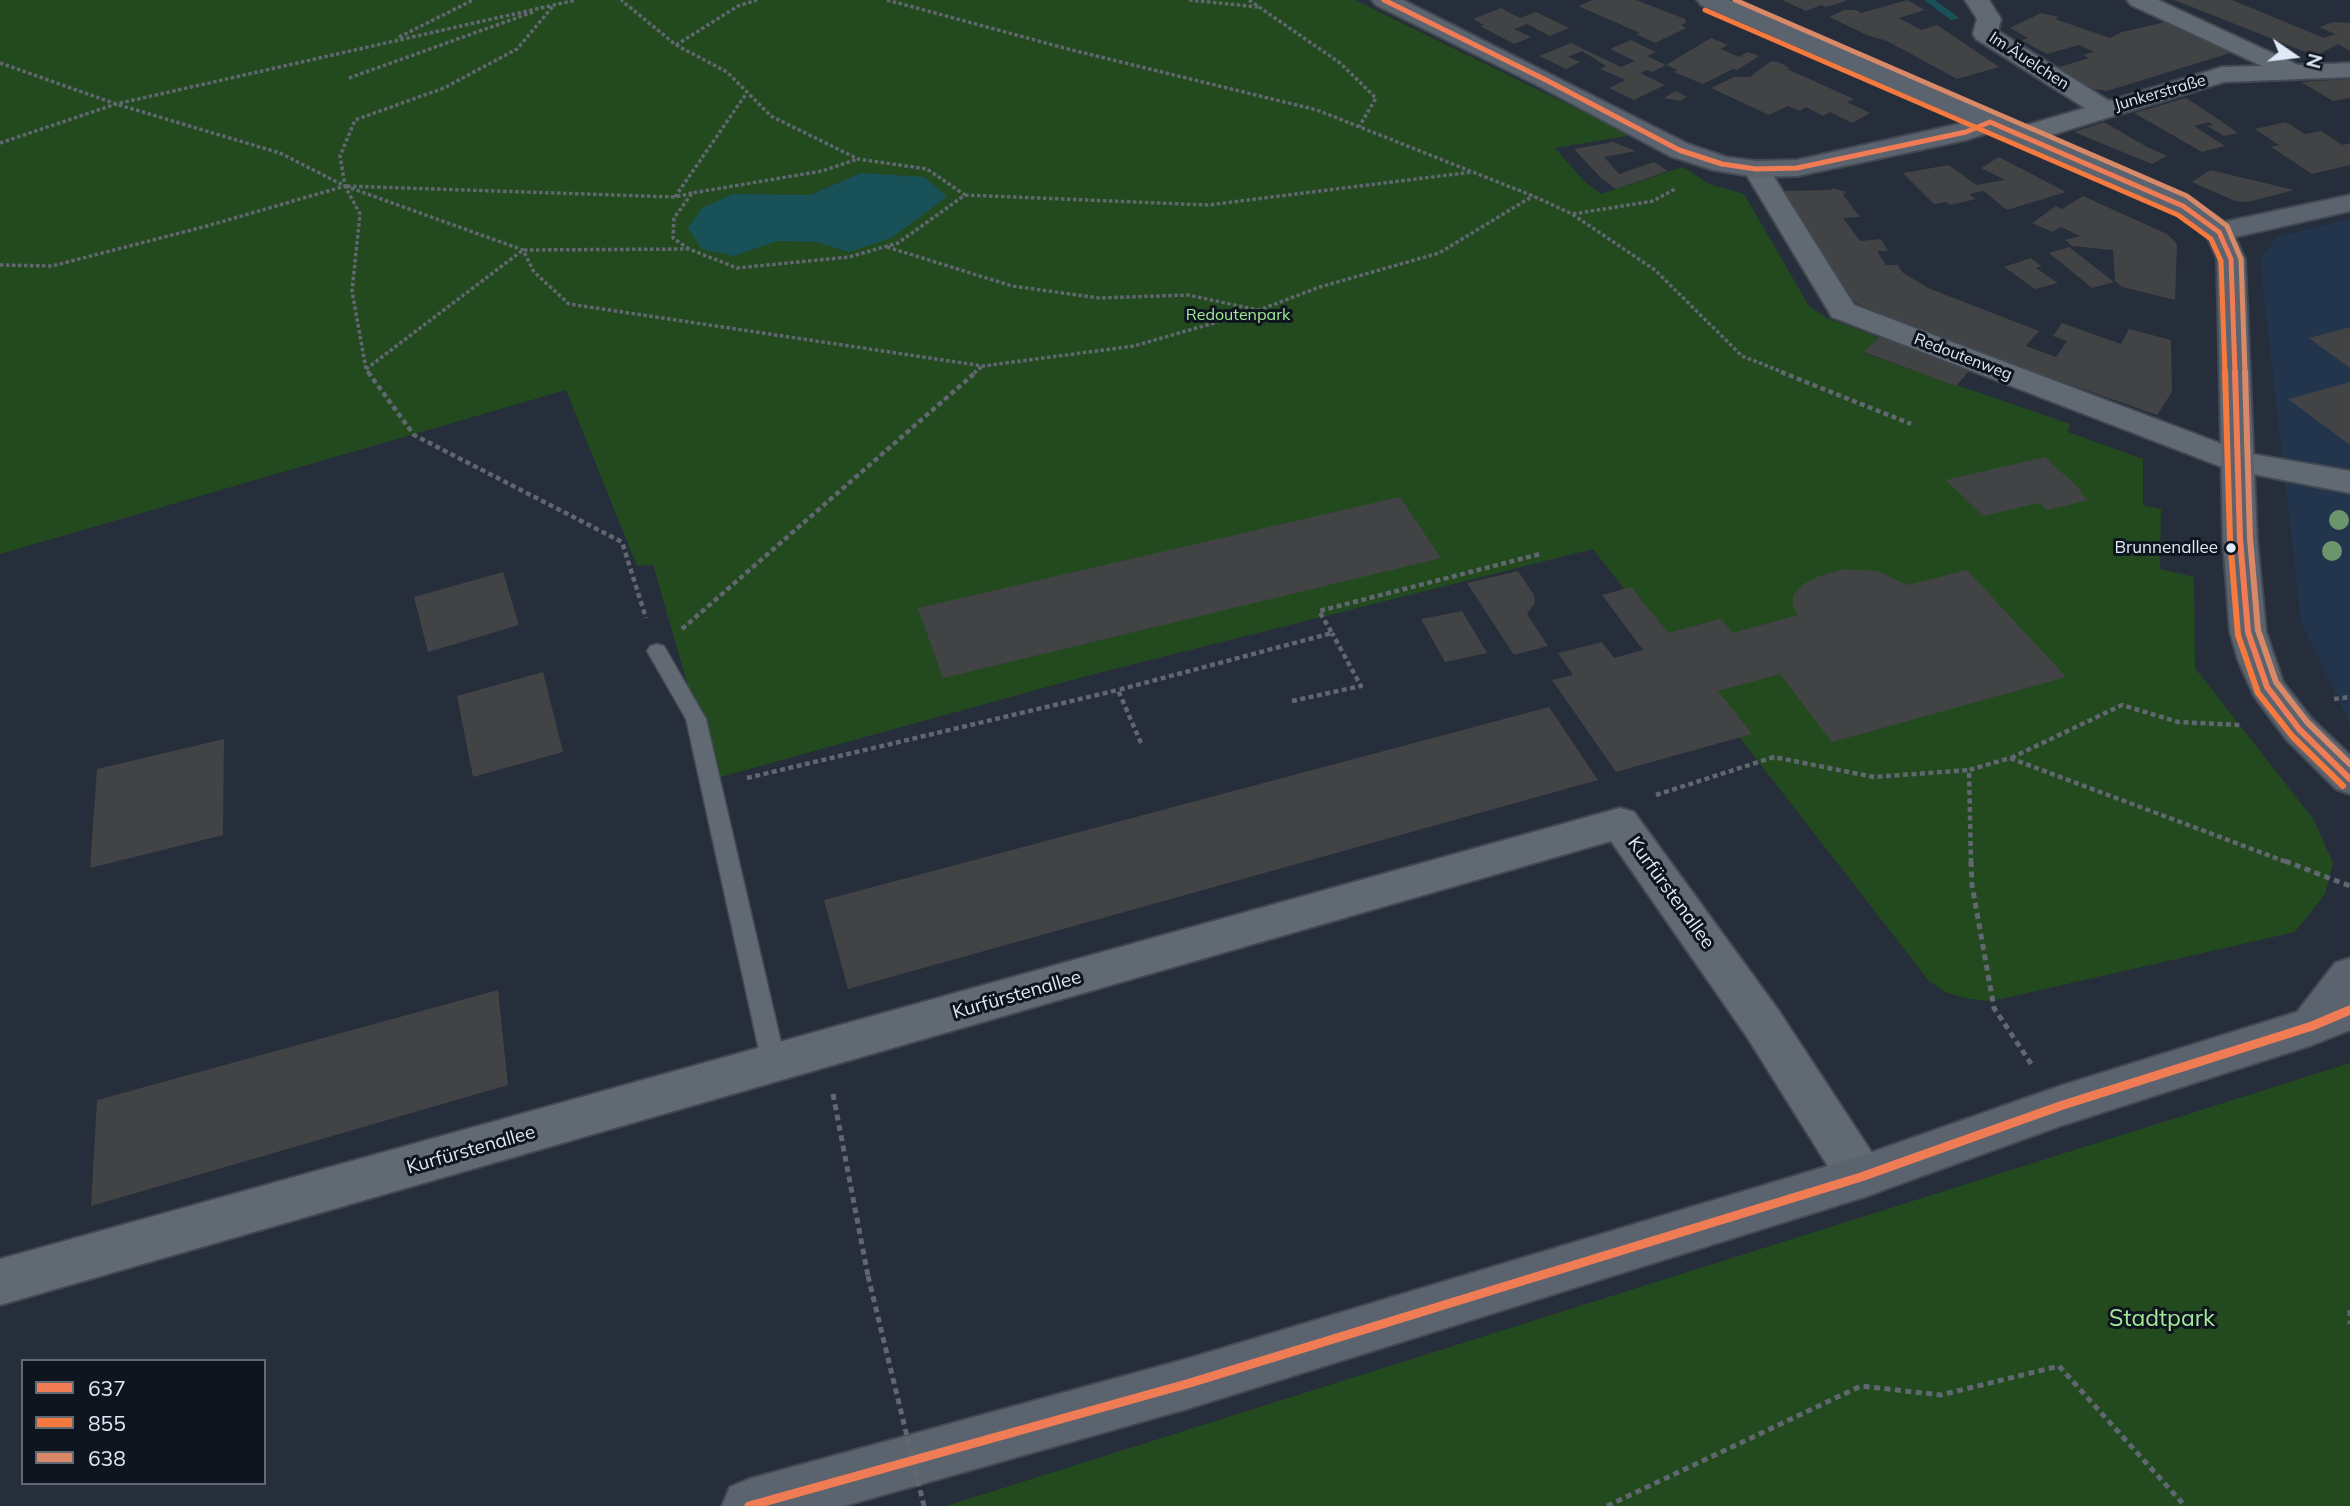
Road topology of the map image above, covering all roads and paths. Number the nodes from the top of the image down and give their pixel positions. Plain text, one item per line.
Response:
1 (473, 0) edge
2 (576, 0) edge
3 (621, 0) edge
4 (757, 0) edge
5 (887, 0) edge
6 (1189, 0) edge
7 (1250, 0) edge
8 (1384, 0) edge
9 (1709, 0) edge
10 (1977, 0) edge
11 (2138, 0) edge
12 (554, 5) junction
13 (1259, 7) junction
14 (391, 42) junction
15 (676, 45) junction
16 (0, 63) edge
17 (2350, 70) edge
18 (2298, 73) junction
19 (349, 78) dead end
20 (746, 94) junction
21 (116, 104) junction
22 (2104, 109) junction
23 (1990, 122) junction
24 (1359, 127) junction
25 (2026, 138) junction
26 (0, 143) edge
27 (858, 159) junction
28 (1756, 169) junction
29 (1473, 172) junction
30 (345, 186) junction
31 (692, 194) junction
32 (965, 195) junction
33 (1533, 196) junction
34 (675, 197) junction
35 (1653, 201) dead end
36 (2350, 203) edge
37 (1572, 214) junction
38 (2220, 232) junction
39 (886, 246) junction
40 (689, 249) junction
41 (523, 250) junction
42 (0, 265) edge
43 (1259, 310) junction
44 (983, 366) junction
45 (366, 369) junction
46 (1911, 424) dead end
47 (2239, 462) junction
48 (2350, 482) edge
49 (1540, 554) dead end
50 (1332, 633) junction
51 (657, 651) junction
52 (1118, 690) junction
53 (1292, 701) dead end
54 (2300, 729) junction
55 (1141, 744) dead end
56 (2010, 758) junction
57 (1969, 770) junction
58 (2341, 771) edge
59 (711, 786) junction
60 (2350, 812) edge
61 (1620, 822) junction
62 (2350, 886) edge
63 (2350, 976) edge
64 (2337, 1020) edge
65 (825, 1050) junction
66 (774, 1065) junction
67 (2060, 1106) junction
68 (1861, 1177) junction
69 (0, 1282) edge
70 (2350, 1313) edge
71 (2350, 1324) edge
72 (749, 1506) edge
73 (924, 1506) edge
74 (1607, 1506) edge
75 (2185, 1506) edge

1 - 14 path
2 - 12 path
3 - 15 path
4 - 15 path
5 - 24 path
6 - 13 path
7 - 13 path
8 - 28 street
9 - 23 street
10 - 22 street, Im Äuelchen
11 - 18 street, Junkerstraße
12 - 14 path
12 - 19 path
12 - 30 path
13 - 24 path
14 - 21 path
15 - 20 path
16 - 21 path
17 - 18 street, Junkerstraße
18 - 22 street, Junkerstraße
20 - 27 path
20 - 34 path
21 - 26 path
21 - 30 path
22 - 25 street, Junkerstraße
23 - 25 street
23 - 28 street
24 - 29 path
25 - 38 street
27 - 31 path
27 - 32 path
28 - 47 street, Redoutenweg
29 - 32 path
29 - 33 path
30 - 34 path
30 - 41 path
30 - 42 path
30 - 45 path
31 - 34 path
31 - 40 path
32 - 39 path
33 - 37 path
33 - 43 path
35 - 37 path
36 - 38 street
37 - 46 path
38 - 47 street
39 - 40 path
39 - 43 path
40 - 41 path
41 - 44 path
41 - 45 path
43 - 44 path
44 - 51 path
45 - 51 path
47 - 48 street, Redoutenweg
47 - 54 street
49 - 50 path
50 - 52 path
50 - 53 path
51 - 59 lane
52 - 55 path
52 - 59 path
54 - 56 path
54 - 58 street
56 - 57 path
56 - 62 path
57 - 61 path
57 - 67 path
58 - 60 street
59 - 66 lane
61 - 65 street, Kurfürstenallee
61 - 68 street, Kurfürstenallee
63 - 64 street
64 - 67 street
65 - 66 street, Kurfürstenallee
65 - 73 path, bridge
66 - 69 street, Kurfürstenallee
67 - 68 street
68 - 72 street
70 - 71 path
74 - 75 path

